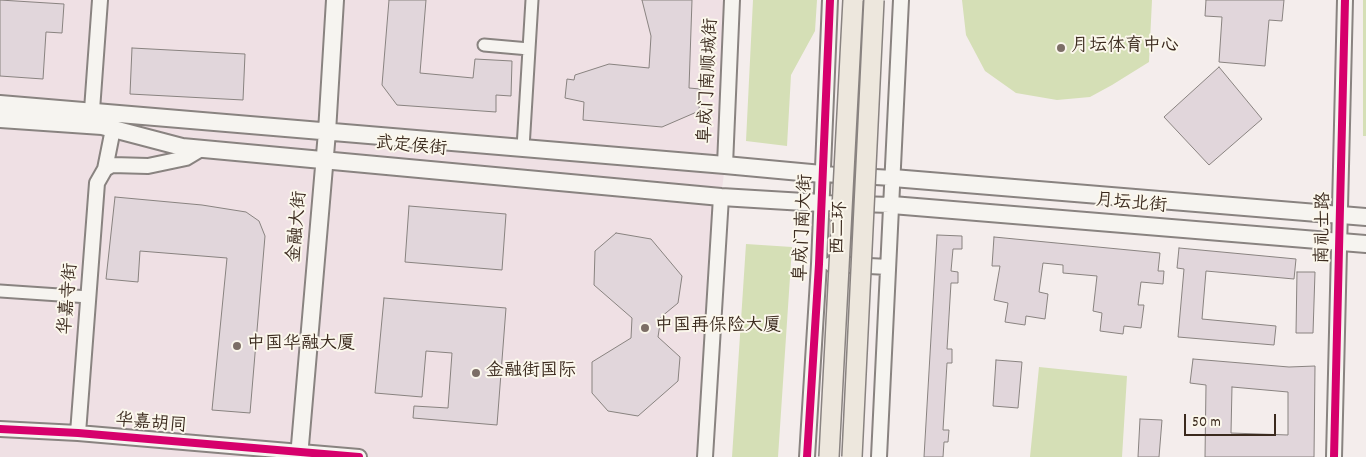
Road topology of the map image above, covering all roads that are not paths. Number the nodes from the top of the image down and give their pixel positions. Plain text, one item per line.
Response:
1 (100, 0) edge
2 (335, 0) edge
3 (532, 0) edge
4 (732, 0) edge
5 (830, 0) edge
6 (853, 0) edge
7 (874, 0) edge
8 (901, 0) edge
9 (1345, 0) edge
10 (484, 45) dead end
11 (530, 49) junction
12 (0, 104) edge
13 (92, 110) junction
14 (0, 119) edge
15 (113, 129) junction
16 (327, 132) junction
17 (523, 148) junction
18 (201, 149) junction
19 (325, 160) junction
20 (725, 165) junction
21 (105, 169) junction
22 (822, 174) junction
23 (894, 178) junction
24 (721, 197) junction
25 (821, 203) junction
26 (892, 205) junction
27 (1341, 215) junction
28 (1366, 217) edge
29 (1340, 242) junction
30 (1366, 244) edge
31 (819, 264) junction
32 (888, 267) junction
33 (0, 291) edge
34 (89, 296) junction
35 (0, 429) edge
36 (78, 433) junction
37 (299, 455) edge
38 (359, 457) edge
39 (705, 457) edge
40 (807, 457) edge
41 (829, 457) edge
42 (852, 457) edge
43 (879, 457) edge
44 (1334, 457) edge

1 - 13 street
2 - 16 main road, 金融大街
3 - 11 street
4 - 20 street, 阜成门南顺城街
5 - 22 street, 阜成门南大街
6 - 41 highway, 西二环, bridge
7 - 42 highway, 西二环, bridge
8 - 23 street
9 - 27 street, 南礼士路
10 - 11 street
11 - 17 street
12 - 13 main road, 武定侯街
13 - 16 main road, 武定侯街
14 - 15 main road, 武定侯街
15 - 18 main road, 武定侯街
15 - 21 street, 华嘉寺街
16 - 17 main road, 武定侯街
16 - 19 main road, 金融大街
17 - 20 main road, 武定侯街
18 - 19 main road, 武定侯街
18 - 21 street
19 - 24 main road, 武定侯街
19 - 37 main road, 金融大街
20 - 22 main road, 武定侯街
21 - 34 street, 华嘉寺街
22 - 23 street
22 - 25 street, 阜成门南大街
23 - 26 street
23 - 27 main road, 月坛北街
24 - 25 main road, 武定侯街
24 - 39 street
25 - 26 street
25 - 31 street, 阜成门南大街
26 - 29 main road, 月坛北街
26 - 32 street
27 - 28 main road, 月坛北街
27 - 29 street, 南礼士路
29 - 30 main road, 月坛北街
29 - 44 street, 南礼士路
31 - 32 street
31 - 40 street, 阜成门南大街
32 - 43 street
33 - 34 street
34 - 36 street, 华嘉寺街
35 - 36 street, 华嘉胡同
36 - 37 street, 华嘉胡同
37 - 38 street, 华嘉胡同

